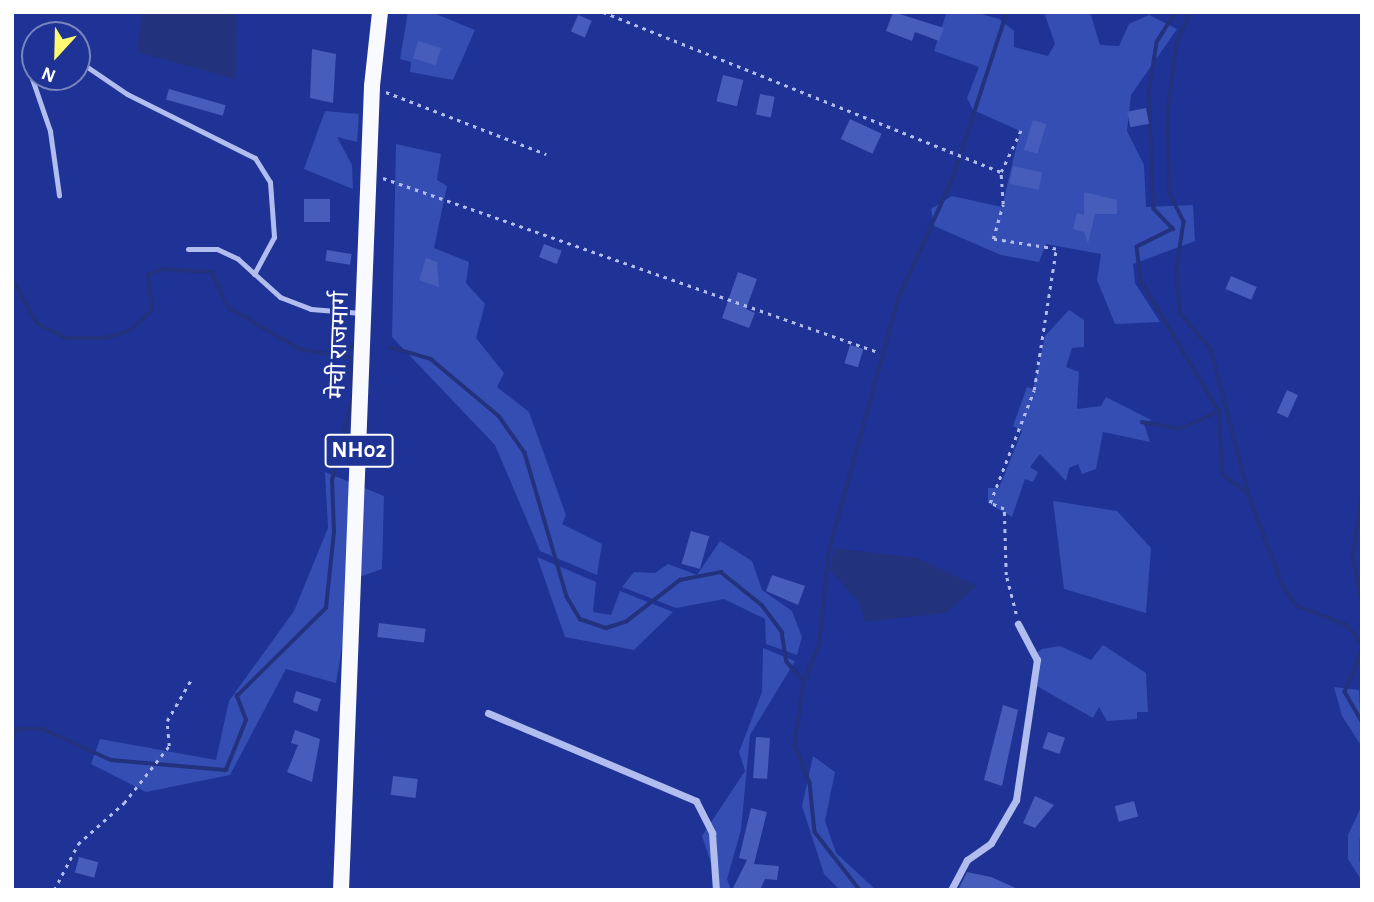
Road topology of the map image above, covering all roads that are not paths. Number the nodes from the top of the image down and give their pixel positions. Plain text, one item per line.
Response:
1 (380, 12) edge
2 (91, 70) edge
3 (36, 91) edge
4 (59, 195) dead end
5 (188, 249) dead end
6 (254, 274) junction
7 (364, 313) junction
8 (1018, 624) road end
9 (488, 713) dead end
10 (341, 890) edge
11 (716, 890) edge
12 (951, 890) edge

1 - 7 main road, मेची राजमार्ग / NH02
2 - 6 lane
3 - 4 lane
5 - 6 lane
6 - 7 lane
7 - 10 main road, मेची राजमार्ग / NH02
8 - 12 street
9 - 11 street

